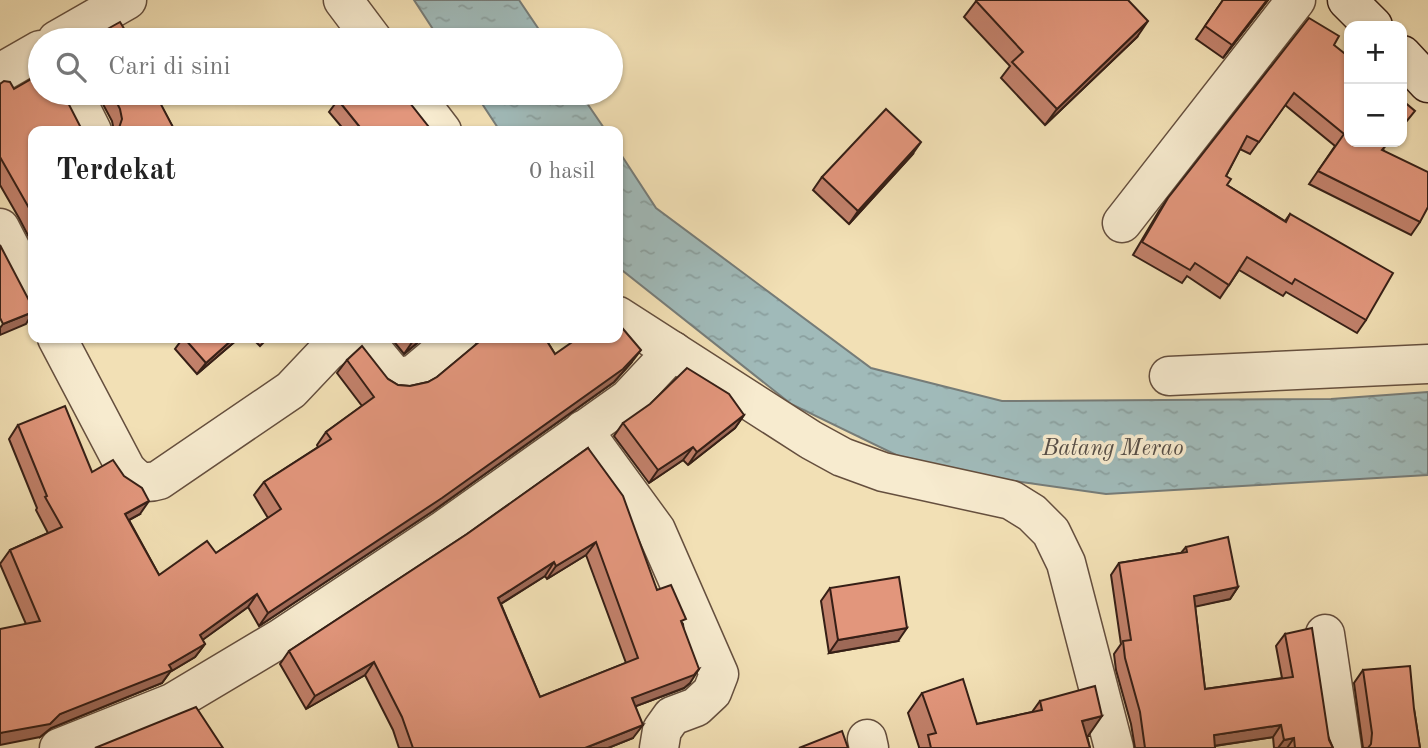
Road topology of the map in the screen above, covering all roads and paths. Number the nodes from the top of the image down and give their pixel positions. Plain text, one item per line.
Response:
1 (127, 0) edge
2 (343, 0) edge
3 (1296, 0) edge
4 (1347, 0) edge
5 (1368, 21) edge
6 (78, 28) edge
7 (364, 28) edge
8 (28, 57) edge
9 (1407, 60) edge
10 (0, 73) edge
11 (1428, 83) edge
12 (79, 105) edge
13 (422, 105) edge
14 (90, 126) edge
15 (438, 126) edge
16 (1122, 223) dead end
17 (0, 228) edge
18 (28, 282) edge
19 (623, 319) edge
20 (60, 343) edge
21 (338, 343) edge
22 (367, 343) edge
23 (451, 343) edge
24 (673, 351) junction
25 (1428, 365) edge
26 (1169, 376) dead end
27 (583, 430) junction
28 (1325, 634) dead end
29 (59, 748) edge
30 (659, 748) edge
31 (1114, 748) edge
32 (1342, 748) edge

1 - 6 street
2 - 7 street
3 - 16 street
4 - 5 street
8 - 10 street
9 - 11 street
12 - 14 street
13 - 15 street
17 - 18 street
19 - 24 street
20 - 21 street
22 - 23 street
24 - 27 street
24 - 31 street
25 - 26 street
27 - 29 street
27 - 30 street
28 - 32 street

